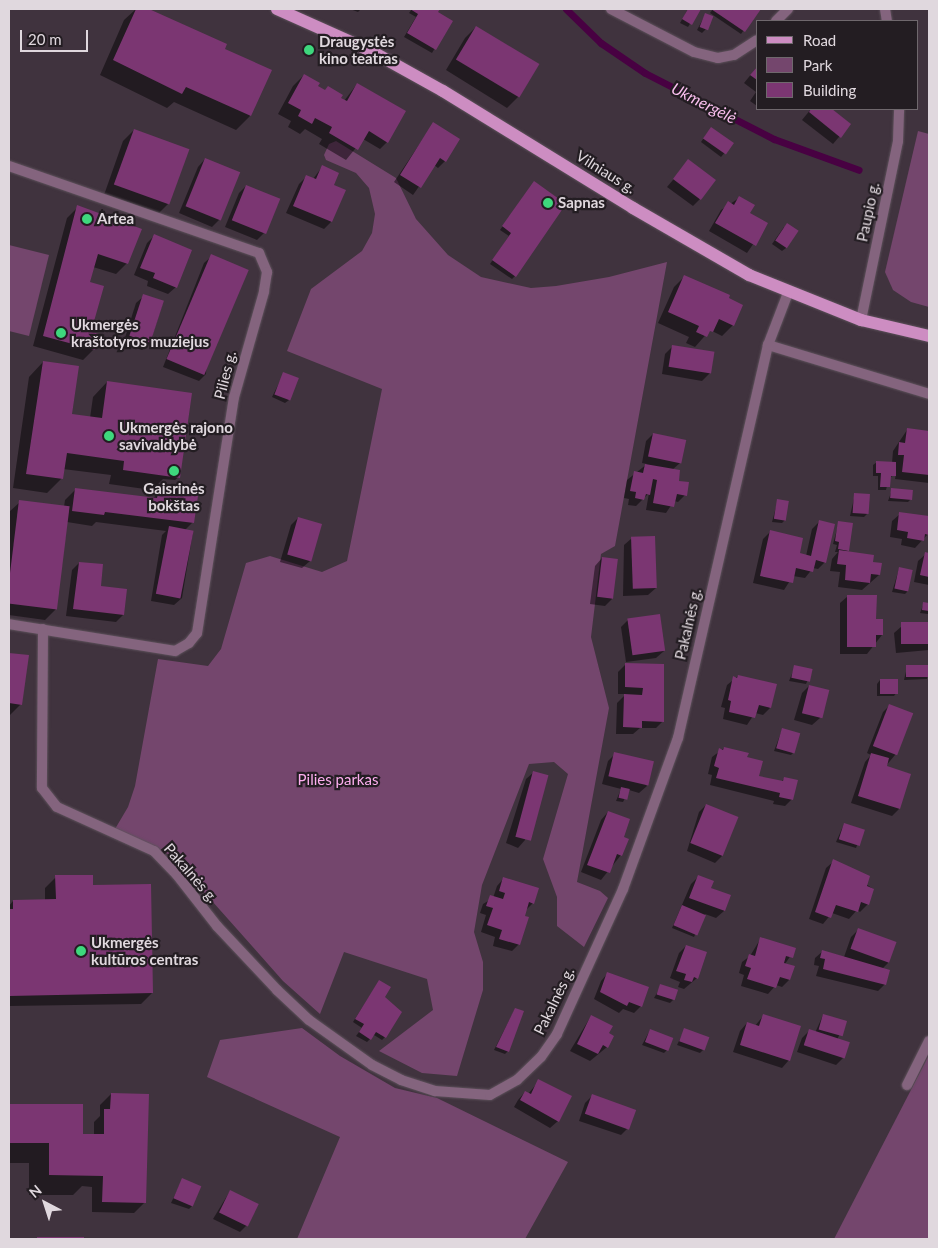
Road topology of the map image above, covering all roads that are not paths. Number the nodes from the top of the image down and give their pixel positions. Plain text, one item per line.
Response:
1 (277, 9) edge
2 (611, 9) edge
3 (788, 9) edge
4 (777, 20) edge
5 (756, 41) edge
6 (898, 110) edge
7 (9, 166) edge
8 (788, 293) junction
9 (861, 320) junction
10 (929, 336) edge
11 (768, 345) junction
12 (929, 394) edge
13 (9, 624) edge
14 (43, 629) junction
15 (929, 1041) edge
16 (907, 1085) dead end

1 - 8 main road, Vilniaus g.
2 - 5 street
3 - 4 street
6 - 9 street, Paupio g.
7 - 14 street, Pilies g.
8 - 9 main road, Vilniaus g.
8 - 11 street, Pakalnės g.
9 - 10 main road, Vilniaus g.
11 - 12 street
11 - 14 street, Pakalnės g.
13 - 14 street, Pilies g.
15 - 16 street

